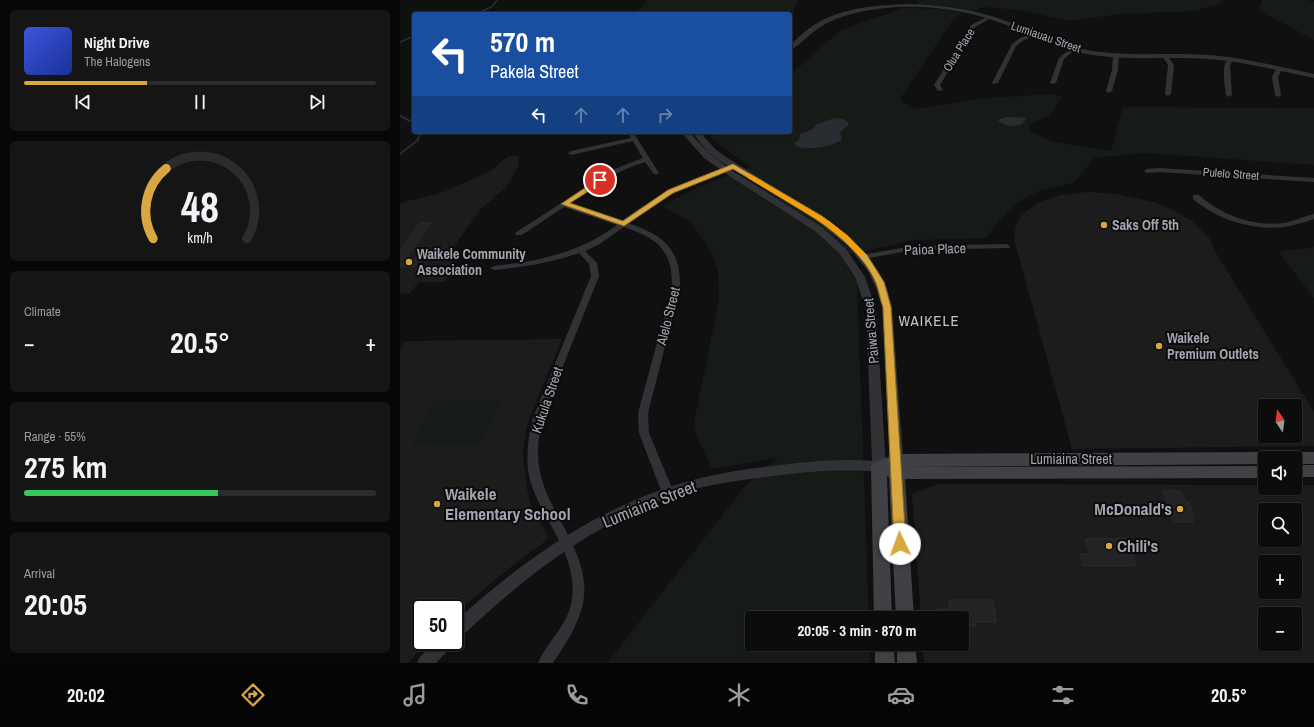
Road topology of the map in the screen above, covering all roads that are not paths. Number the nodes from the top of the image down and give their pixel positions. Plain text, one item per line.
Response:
1 (991, 17) junction
2 (1035, 35) junction
3 (792, 46) edge
4 (1073, 49) junction
5 (1116, 55) junction
6 (1166, 56) junction
7 (1230, 59) junction
8 (1279, 69) junction
9 (1314, 76) edge
10 (995, 83) dead end
11 (1053, 83) dead end
12 (940, 90) dead end
13 (1109, 90) dead end
14 (1168, 94) dead end
15 (1229, 95) dead end
16 (1278, 95) dead end
17 (631, 134) edge
18 (686, 134) edge
19 (698, 134) edge
20 (635, 139) junction
21 (571, 153) dead end
22 (647, 159) junction
23 (729, 168) junction
24 (1147, 171) dead end
25 (656, 173) dead end
26 (1314, 180) edge
27 (1196, 197) dead end
28 (564, 204) junction
29 (1314, 216) edge
30 (624, 224) junction
31 (520, 233) dead end
32 (1006, 246) dead end
33 (580, 250) junction
34 (845, 252) junction
35 (864, 257) junction
36 (494, 268) dead end
37 (856, 268) junction
38 (1258, 458) edge
39 (1302, 458) edge
40 (1314, 458) edge
41 (879, 467) junction
42 (897, 467) junction
43 (1302, 471) edge
44 (1314, 471) edge
45 (1258, 472) edge
46 (668, 492) junction
47 (565, 542) junction
48 (883, 611) edge
49 (905, 611) edge
50 (464, 623) edge
51 (436, 651) edge
52 (884, 651) edge
53 (906, 651) edge
54 (425, 663) edge
55 (545, 663) edge
56 (884, 663) edge
57 (907, 663) edge

1 - 2 street, Lumiauau Street
1 - 3 street, Lumiauau Street
1 - 12 street, Olua Place
2 - 4 street, Lumiauau Street
2 - 10 street
4 - 5 street, Lumiauau Street
4 - 11 street
5 - 6 street, Lumiauau Street
5 - 13 street
6 - 7 street, Lumiauau Street
6 - 14 street
7 - 8 street, Lumiauau Street
7 - 15 street
8 - 9 street, Lumiauau Street
8 - 16 street
17 - 20 street
18 - 23 street, Paiwa Street
19 - 23 street, Paiwa Street
20 - 21 street
20 - 22 street
22 - 25 street
22 - 28 street
23 - 30 street
23 - 34 street, Paiwa Street
23 - 35 street, Paiwa Street
24 - 26 street, Pulelo Street
27 - 29 street
28 - 30 street, Alelo Street
28 - 31 street
30 - 33 street
30 - 46 street, Alelo Street
32 - 35 street, Paioa Place
33 - 36 street
33 - 47 street, Kukula Street
34 - 35 street
34 - 37 street, Paiwa Street
35 - 37 street
35 - 42 street, Paiwa Street
37 - 41 street, Paiwa Street
38 - 42 main road, Lumiaina Street
39 - 40 main road
41 - 42 main road, Lumiaina Street
41 - 46 street, Lumiaina Street
41 - 48 main road, Paiwa Street
42 - 45 main road, Lumiaina Street
42 - 49 main road, Paiwa Street
43 - 44 main road
46 - 47 street, Lumiaina Street
47 - 50 street, Lumiaina Street
47 - 55 street, Kukula Street
51 - 54 street
52 - 56 main road
53 - 57 main road

